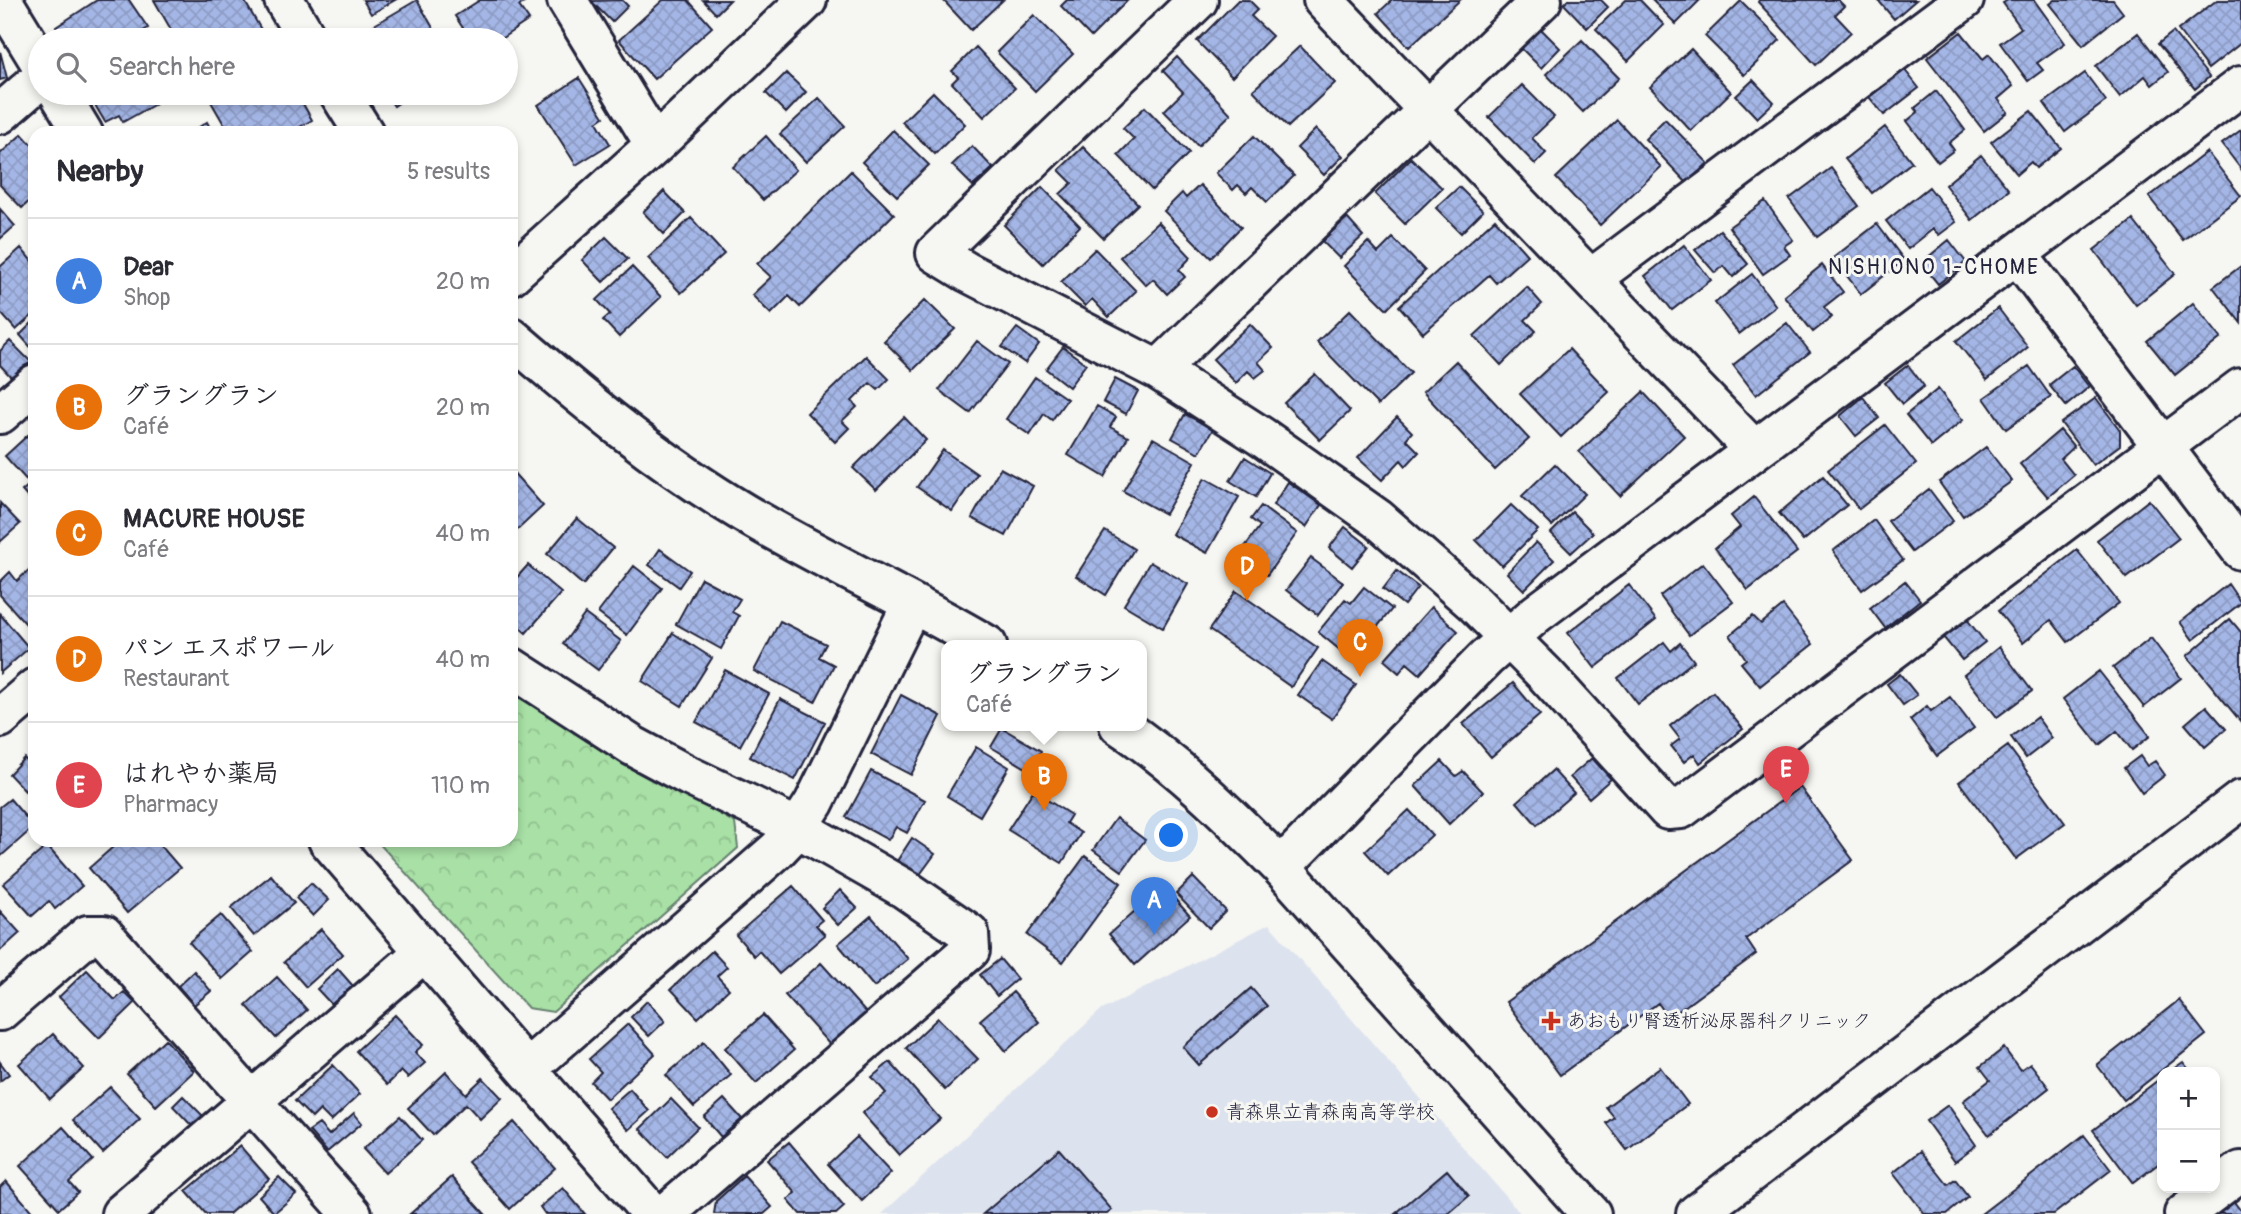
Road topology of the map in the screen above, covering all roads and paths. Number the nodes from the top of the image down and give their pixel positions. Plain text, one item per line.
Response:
1 (2, 0) edge
2 (284, 0) edge
3 (567, 0) edge
4 (807, 0) edge
5 (1198, 0) edge
6 (1323, 0) edge
7 (1542, 0) edge
8 (1964, 0) edge
9 (301, 28) edge
10 (28, 42) edge
11 (2241, 86) edge
12 (28, 90) edge
13 (66, 105) edge
14 (1428, 111) junction
15 (0, 114) edge
16 (79, 126) edge
17 (654, 145) junction
18 (2018, 255) junction
19 (518, 269) edge
20 (1592, 278) junction
21 (518, 343) edge
22 (1158, 370) junction
23 (2241, 388) edge
24 (28, 390) edge
25 (0, 414) edge
26 (2163, 447) junction
27 (1754, 450) junction
28 (2241, 550) edge
29 (912, 604) junction
30 (1508, 637) junction
31 (978, 640) edge
32 (518, 672) edge
33 (28, 694) edge
34 (0, 718) edge
35 (1127, 731) edge
36 (2241, 800) edge
37 (798, 828) junction
38 (334, 847) edge
39 (1281, 867) junction
40 (425, 952) junction
41 (0, 1011) edge
42 (527, 1069) junction
43 (252, 1100) junction
44 (2241, 1171) edge
45 (121, 1214) edge
46 (352, 1214) edge
47 (652, 1214) edge
48 (666, 1214) edge
49 (1591, 1214) edge
50 (1696, 1214) edge
51 (2184, 1214) edge

1 - 10 street
2 - 9 street
3 - 17 street
4 - 17 street
5 - 22 street
6 - 14 street
7 - 14 street
8 - 20 street
11 - 18 street
12 - 15 street
13 - 16 street
14 - 20 street
14 - 22 street
17 - 19 street
18 - 26 street
18 - 27 street
20 - 27 street
21 - 29 street
22 - 30 street
23 - 26 street
24 - 25 street
26 - 28 street
26 - 30 street
27 - 30 street
29 - 31 street
29 - 37 street
30 - 39 street
32 - 37 street
33 - 34 street
35 - 39 street
36 - 50 street
37 - 42 street
37 - 48 street
38 - 40 street
39 - 49 street
40 - 42 street
40 - 43 street
41 - 43 street
42 - 47 street
43 - 45 street
43 - 46 street
44 - 51 street

